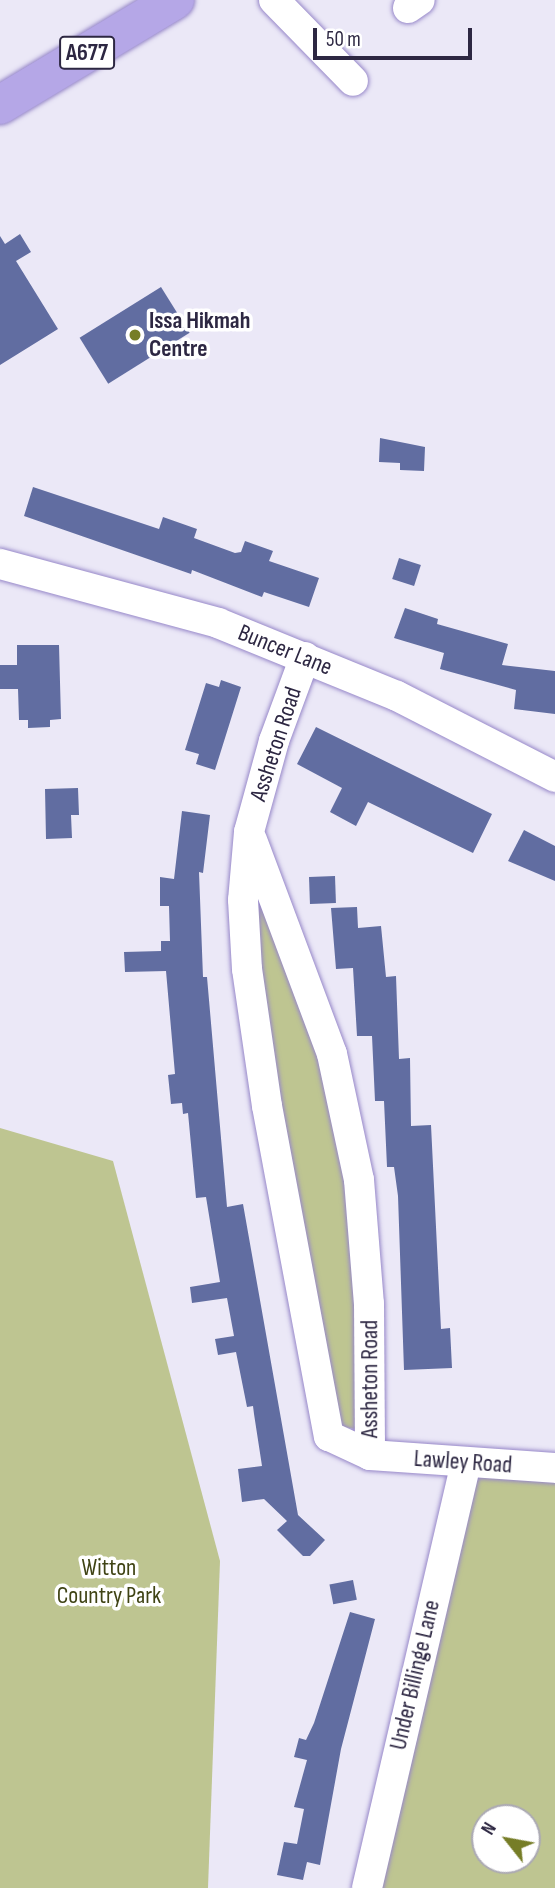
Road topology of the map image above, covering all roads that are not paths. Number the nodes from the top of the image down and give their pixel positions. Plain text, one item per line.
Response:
1 (175, 0) edge
2 (274, 0) edge
3 (353, 81) dead end
4 (0, 105) edge
5 (0, 565) edge
6 (305, 657) junction
7 (555, 777) edge
8 (248, 832) junction
9 (370, 1455) junction
10 (466, 1463) junction
11 (555, 1468) edge
12 (367, 1888) edge

1 - 4 highway, A677
2 - 3 street
5 - 6 street, Buncer Lane
6 - 7 street, Buncer Lane
6 - 8 street, Assheton Road
8 - 9 street, Assheton Road
8 - 9 street, Assheton Road
9 - 10 street, Lawley Road
10 - 11 street, Lawley Road
10 - 12 street, Under Billinge Lane

